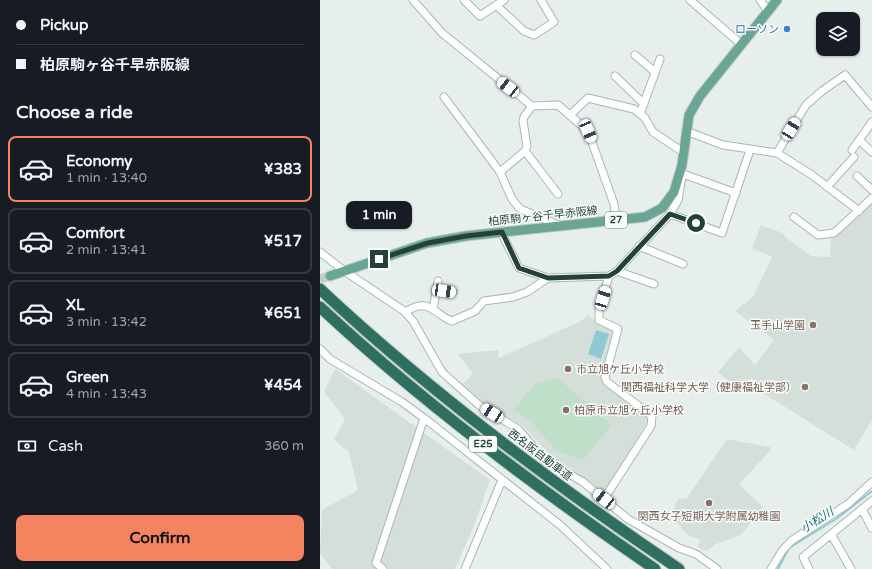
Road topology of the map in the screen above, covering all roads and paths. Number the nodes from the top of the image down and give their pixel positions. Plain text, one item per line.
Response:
1 (413, 0) edge
2 (464, 0) edge
3 (504, 0) edge
4 (541, 0) edge
5 (690, 0) edge
6 (760, 0) edge
7 (777, 0) edge
8 (496, 5) junction
9 (768, 11) junction
10 (742, 44) junction
11 (635, 55) dead end
12 (660, 59) dead end
13 (656, 72) junction
14 (615, 76) dead end
15 (444, 97) dead end
16 (644, 104) junction
17 (532, 106) junction
18 (872, 107) edge
19 (640, 114) junction
20 (570, 115) junction
21 (872, 122) edge
22 (686, 131) junction
23 (859, 140) junction
24 (750, 150) junction
25 (525, 151) junction
26 (683, 152) junction
27 (872, 152) edge
28 (777, 153) junction
29 (682, 170) junction
30 (500, 172) junction
31 (857, 176) dead end
32 (827, 187) junction
33 (872, 190) edge
34 (736, 193) junction
35 (558, 194) dead end
36 (872, 198) edge
37 (859, 211) junction
38 (670, 214) junction
39 (794, 217) dead end
40 (616, 220) junction
41 (561, 226) junction
42 (502, 232) junction
43 (639, 246) junction
44 (320, 252) edge
45 (683, 264) dead end
46 (343, 270) junction
47 (617, 271) junction
48 (330, 276) tunnel mouth
49 (609, 276) junction
50 (548, 278) junction
51 (438, 281) dead end
52 (654, 284) dead end
53 (320, 289) edge
54 (436, 290) junction
55 (453, 292) dead end
56 (320, 307) edge
57 (434, 310) junction
58 (405, 312) junction
59 (320, 349) edge
60 (424, 418) junction
61 (502, 480) junction
62 (870, 487) edge
63 (604, 499) junction
64 (872, 501) edge
65 (862, 510) junction
66 (872, 528) edge
67 (831, 534) junction
68 (383, 569) edge
69 (466, 569) edge
70 (607, 569) edge
71 (655, 569) edge
72 (679, 569) edge
73 (717, 569) edge
74 (771, 569) edge
75 (809, 569) edge
76 (851, 569) edge

1 - 17 street
2 - 8 street
3 - 8 street
4 - 8 street
5 - 10 street
6 - 9 street
7 - 9 main road, 柏原駒ヶ谷千早赤阪線 / 27
9 - 10 main road, 柏原駒ヶ谷千早赤阪線 / 27
10 - 22 main road, 柏原駒ヶ谷千早赤阪線 / 27
11 - 13 street
12 - 13 street
13 - 16 street
14 - 16 street
15 - 30 street
16 - 19 street
17 - 20 street
17 - 25 street
18 - 28 street
19 - 20 street
19 - 26 street
20 - 40 street
21 - 23 street
22 - 24 street
22 - 26 main road, 柏原駒ヶ谷千早赤阪線 / 27
23 - 27 street
23 - 32 street
24 - 28 street
24 - 34 street
25 - 30 street
25 - 35 street
26 - 29 main road, 柏原駒ヶ谷千早赤阪線 / 27
28 - 32 street
29 - 34 street
29 - 38 street
29 - 40 main road, 柏原駒ヶ谷千早赤阪線 / 27
30 - 41 street
31 - 33 street
32 - 37 street
34 - 38 street
36 - 37 street
37 - 39 street
38 - 43 street
40 - 41 main road, 柏原駒ヶ谷千早赤阪線 / 27
41 - 42 main road, 柏原駒ヶ谷千早赤阪線 / 27
42 - 46 main road, 柏原駒ヶ谷千早赤阪線 / 27
42 - 50 street
43 - 45 street
43 - 47 street
44 - 46 street
46 - 48 main road, 柏原駒ヶ谷千早赤阪線 / 27
46 - 58 street
47 - 49 street
47 - 52 street
49 - 50 street
49 - 63 street
50 - 57 street
51 - 54 street
53 - 72 highway, 西名阪自動車道 / E25
54 - 55 street
54 - 57 street
56 - 71 highway, E25
57 - 58 street
58 - 63 street
59 - 60 street
60 - 61 street
60 - 68 street
61 - 69 street
61 - 70 street
62 - 74 street
63 - 73 street
64 - 65 street
65 - 66 street
65 - 67 street
67 - 75 street
67 - 76 street

